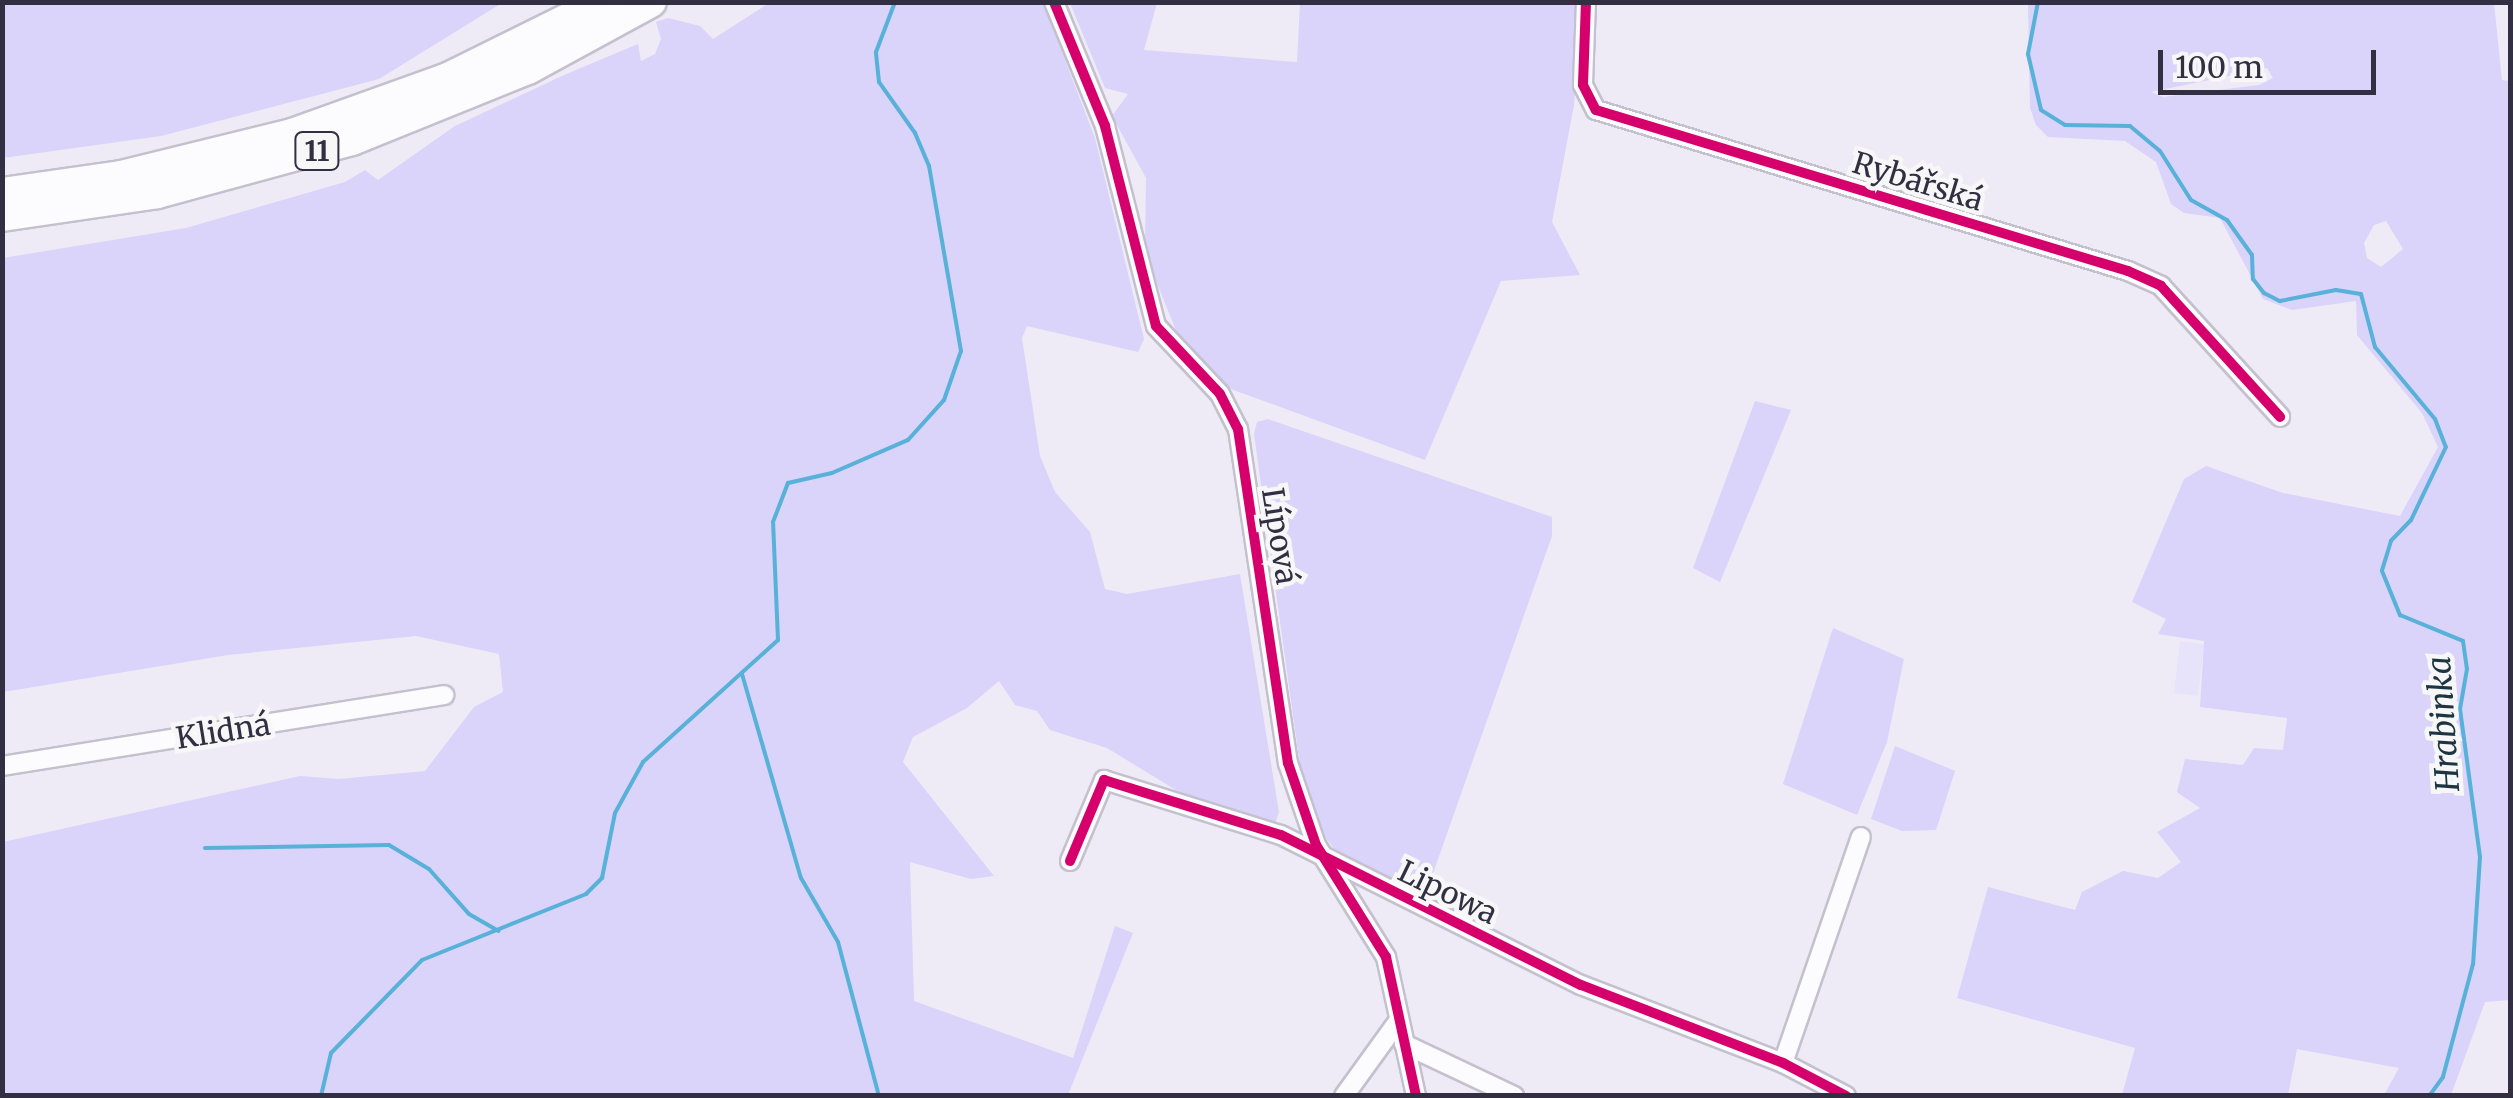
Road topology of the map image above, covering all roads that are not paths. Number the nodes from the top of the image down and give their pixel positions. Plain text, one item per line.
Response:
1 (650, 2) edge
2 (1054, 2) edge
3 (1586, 2) edge
4 (605, 10) edge
5 (2, 193) edge
6 (2, 216) edge
7 (2280, 417) dead end
8 (444, 695) dead end
9 (2, 766) edge
10 (1861, 837) dead end
11 (1070, 862) dead end
12 (1330, 863) junction
13 (1399, 1020) junction
14 (1404, 1044) junction
15 (1783, 1063) junction
16 (1344, 1096) edge
17 (1416, 1096) edge
18 (1514, 1096) edge
19 (1846, 1096) edge

1 - 4 highway, 11
2 - 12 street, Lípová
3 - 7 street, Rybářská
4 - 5 highway, 11
4 - 6 highway, 11
8 - 9 street, Klidná
10 - 15 street
11 - 12 street, Lipowa
12 - 13 street, Lípová
12 - 15 street, Lipowa
13 - 14 street, Lípová
13 - 16 street
14 - 17 street, Lípová
14 - 18 street
15 - 19 street, Lipowa

